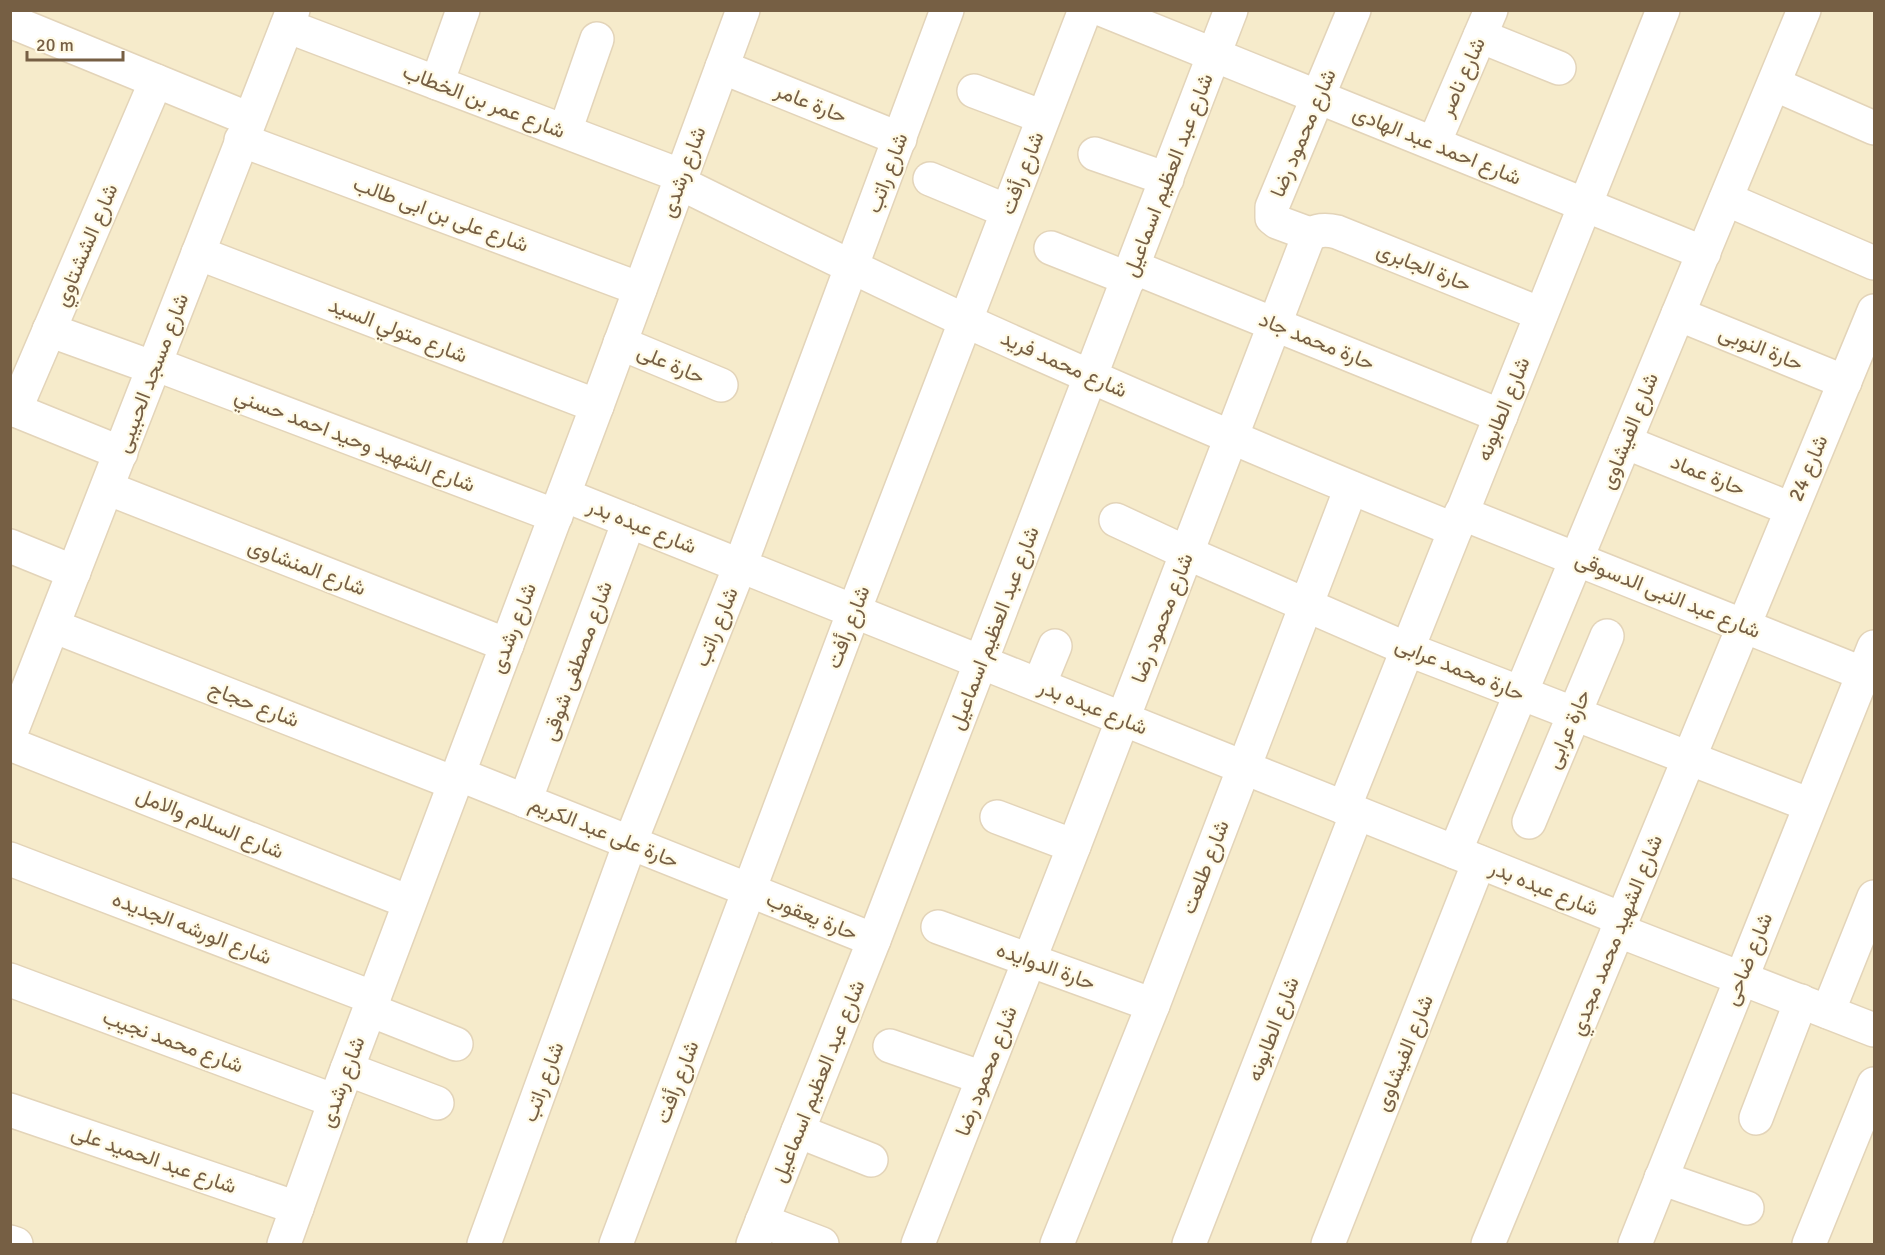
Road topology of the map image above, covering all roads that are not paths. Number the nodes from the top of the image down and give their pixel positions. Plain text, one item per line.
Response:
1 (463, 10) edge
2 (947, 10) edge
3 (1085, 10) edge
4 (1103, 10) edge
5 (1231, 10) edge
6 (1354, 10) edge
7 (1663, 10) edge
8 (1804, 10) edge
9 (734, 13) edge
10 (290, 18) edge
11 (10, 21) edge
12 (1486, 23) edge
13 (597, 39) dead end
14 (1214, 55) junction
15 (722, 67) junction
16 (1559, 68) dead end
17 (156, 81) junction
18 (437, 83) junction
19 (1774, 84) junction
20 (974, 92) dead end
21 (1318, 97) junction
22 (1043, 117) junction
23 (1875, 128) edge
24 (245, 129) junction
25 (565, 131) junction
26 (900, 139) junction
27 (1434, 143) junction
28 (1095, 154) dead end
29 (681, 179) junction
30 (930, 179) dead end
31 (1167, 179) junction
32 (1726, 200) junction
33 (1585, 205) junction
34 (1007, 211) junction
35 (1306, 236) junction
36 (1051, 248) dead end
37 (198, 253) junction
38 (1704, 253) junction
39 (1875, 263) edge
40 (852, 267) junction
41 (1131, 273) junction
42 (640, 289) junction
43 (1875, 311) edge
44 (1541, 314) junction
45 (1678, 314) junction
46 (966, 320) junction
47 (1275, 324) junction
48 (49, 330) junction
49 (621, 343) junction
50 (154, 366) junction
51 (1092, 377) junction
52 (1845, 382) junction
53 (721, 385) dead end
54 (597, 406) junction
55 (13, 409) edge
56 (1501, 416) junction
57 (1231, 438) junction
58 (1625, 442) junction
59 (121, 453) junction
60 (107, 488) junction
61 (1351, 488) junction
62 (560, 506) junction
63 (1791, 509) junction
64 (1116, 520) dead end
65 (629, 521) junction
66 (1458, 521) junction
67 (10, 546) edge
68 (1187, 553) junction
69 (1577, 559) junction
70 (740, 566) junction
71 (74, 572) junction
72 (1306, 605) junction
73 (854, 611) junction
74 (1743, 625) junction
75 (53, 626) junction
76 (1607, 636) dead end
77 (507, 645) junction
78 (1055, 646) dead end
79 (1407, 649) junction
80 (981, 662) junction
81 (1871, 666) edge
82 (21, 676) edge
83 (1039, 686) junction
84 (1521, 694) junction
85 (1574, 714) junction
86 (1123, 719) junction
87 (10, 735) edge
88 (10, 744) edge
89 (1689, 757) junction
90 (1244, 767) junction
91 (456, 778) junction
92 (525, 801) junction
93 (1810, 805) junction
94 (1350, 810) junction
95 (997, 817) dead end
96 (1529, 822) dead end
97 (630, 843) junction
98 (1074, 846) junction
99 (1467, 857) junction
100 (10, 859) edge
101 (750, 891) junction
102 (1875, 897) edge
103 (409, 902) junction
104 (1620, 925) junction
105 (938, 927) dead end
106 (874, 940) junction
107 (1029, 960) junction
108 (1741, 978) junction
109 (10, 980) edge
110 (372, 1004) junction
111 (1153, 1005) junction
112 (1815, 1007) junction
113 (1875, 1030) edge
114 (456, 1044) dead end
115 (890, 1046) dead end
116 (347, 1069) junction
117 (983, 1078) junction
118 (1875, 1084) edge
119 (335, 1101) junction
120 (437, 1103) dead end
121 (10, 1110) edge
122 (1756, 1118) dead end
123 (798, 1131) junction
124 (871, 1160) dead end
125 (1661, 1178) junction
126 (297, 1208) junction
127 (1747, 1208) dead end
128 (757, 1233) edge
129 (10, 1242) edge
130 (16, 1245) edge
131 (284, 1245) edge
132 (484, 1245) edge
133 (615, 1245) edge
134 (822, 1245) edge
135 (918, 1245) edge
136 (1056, 1245) edge
137 (1189, 1245) edge
138 (1328, 1245) edge
139 (1488, 1245) edge
140 (1635, 1245) edge
141 (1809, 1245) edge

1 - 18 street
2 - 26 street, شارع راتب
3 - 22 street, شارع رأفت
4 - 14 street, شارع احمد عبد الهادى
5 - 14 street, شارع عبد العظيم اسماعيل
6 - 21 street, شارع محمود رضا
7 - 33 street, شارع الطابونه
8 - 19 street, شارع الفيشاوى
9 - 15 street, شارع رشدى
10 - 18 street, شارع عمر بن الخطاب
10 - 24 street, شارع مسجد الحبيبى
11 - 17 street, شارع على بن ابى طالب
12 - 16 street
12 - 27 street, شارع ناصر
13 - 25 street
14 - 21 street, شارع احمد عبد الهادى
14 - 31 street, شارع عبد العظيم اسماعيل
15 - 26 street, حارة عامر
15 - 29 street, شارع رشدى
17 - 24 street, شارع على بن ابى طالب
17 - 48 street, شارع الششتاوي
18 - 25 street, شارع عمر بن الخطاب
19 - 23 street
19 - 32 street, شارع الفيشاوى
20 - 22 street
21 - 27 street, شارع احمد عبد الهادى
21 - 35 street, شارع محمود رضا
22 - 34 street, شارع رأفت
24 - 37 street, شارع مسجد الحبيبى
24 - 42 street, شارع على بن ابى طالب
25 - 29 street, شارع عمر بن الخطاب
26 - 40 street, شارع راتب
27 - 33 street, شارع احمد عبد الهادى
28 - 31 street
29 - 40 street, شارع محمد فريد
29 - 42 street, شارع رشدى
30 - 34 street
31 - 41 street, شارع عبد العظيم اسماعيل
32 - 38 street, شارع الفيشاوى
32 - 39 street
33 - 38 street, شارع احمد عبد الهادى
33 - 44 street, شارع الطابونه
34 - 46 street, شارع رأفت
35 - 44 street, حارة الجابرى
35 - 47 street, شارع محمود رضا
36 - 41 street, حارة محمد جاد
37 - 50 street, شارع مسجد الحبيبى
37 - 54 street, شارع متولي السيد
38 - 45 street, شارع الفيشاوى
40 - 46 street, شارع محمد فريد
40 - 70 street, شارع راتب
41 - 47 street, حارة محمد جاد
41 - 51 street, شارع عبد العظيم اسماعيل
42 - 49 street, شارع رشدى
43 - 52 street, شارع 24
44 - 56 street, شارع الطابونه
45 - 52 street, حارة النوبى
45 - 58 street, شارع الفيشاوى
46 - 51 street, شارع محمد فريد
46 - 73 street, شارع رأفت
47 - 56 street, حارة محمد جاد
47 - 57 street, شارع محمود رضا
48 - 50 street, شارع الشهيد وحيد احمد حسني
48 - 55 street, شارع الششتاوي
49 - 53 street, حارة على
49 - 54 street, شارع رشدى
50 - 59 street, شارع مسجد الحبيبى
50 - 62 street, شارع الشهيد وحيد احمد حسني
51 - 57 street, شارع محمد فريد
51 - 80 street, شارع عبد العظيم اسماعيل
52 - 63 street, شارع 24
54 - 62 street, شارع رشدى
55 - 59 street
56 - 66 street, شارع الطابونه
57 - 61 street, شارع محمد فريد
57 - 68 street, شارع محمود رضا
58 - 63 street, حارة عماد
58 - 69 street, شارع الفيشاوى
59 - 60 street, شارع مسجد الحبيبى
60 - 71 street, شارع مسجد الحبيبى
60 - 77 street, شارع المنشاوى
61 - 66 street, شارع محمد فريد
61 - 72 street, شارع طلعت
62 - 65 street, شارع عبده بدر
62 - 77 street, شارع رشدى
63 - 74 street, شارع 24
64 - 68 street, حارة محمد عرابى
65 - 70 street, شارع عبده بدر
65 - 92 street, شارع مصطفى شوقى
66 - 69 street, شارع عبد النبى الدسوقى
66 - 79 street, شارع الطابونه
67 - 71 street
68 - 72 street, حارة محمد عرابى
68 - 86 street, شارع محمود رضا
69 - 74 street, شارع عبد النبى الدسوقى
69 - 84 street, شارع الفيشاوى
70 - 73 street, شارع عبده بدر
70 - 97 street, شارع راتب
71 - 75 street, شارع مسجد الحبيبى
72 - 79 street, حارة محمد عرابى
72 - 90 street, شارع طلعت
73 - 80 street, شارع عبده بدر
73 - 101 street, شارع رأفت
74 - 81 street, شارع عبد النبى الدسوقى
74 - 89 street, شارع الشهيد محمد مجدي
75 - 82 street, شارع مسجد الحبيبى
75 - 91 street, شارع حجاج
76 - 85 street, حارة عرابى
77 - 91 street, شارع رشدى
78 - 83 street
79 - 84 street, حارة محمد عرابى
79 - 94 street, شارع الطابونه
80 - 83 street, شارع عبده بدر
80 - 106 street, شارع عبد العظيم اسماعيل
81 - 93 street, شارع ضاحى
82 - 87 street, شارع مسجد الحبيبى
83 - 86 street, شارع عبده بدر
84 - 85 street, حارة محمد عرابى
84 - 99 street, شارع الفيشاوى
85 - 89 street, حارة محمد عرابى
85 - 96 street, حارة عرابى
86 - 90 street, شارع عبده بدر
86 - 98 street, شارع محمود رضا
88 - 103 street, شارع السلام والامل
89 - 93 street, حارة محمد عرابى
89 - 104 street, شارع الشهيد محمد مجدي
90 - 94 street, شارع عبده بدر
90 - 111 street, شارع طلعت
91 - 92 street, حارة على عبد الكريم
91 - 103 street, شارع رشدى
92 - 97 street, حارة على عبد الكريم
93 - 108 street, شارع ضاحى
94 - 99 street, شارع عبده بدر
94 - 137 street, شارع الطابونه
95 - 98 street
97 - 101 street, حارة على عبد الكريم
97 - 132 street, شارع راتب
98 - 107 street, شارع محمود رضا
99 - 104 street, شارع عبده بدر
99 - 138 street, شارع الفيشاوى
100 - 110 street, شارع الورشه الجديده
101 - 106 street, حارة يعقوب
101 - 133 street, شارع رأفت
102 - 112 street
103 - 110 street, شارع رشدى
104 - 108 street, شارع عبده بدر
104 - 139 street, شارع الشهيد محمد مجدي
105 - 107 street, حارة الدوايده
106 - 123 street, شارع عبد العظيم اسماعيل
107 - 111 street, حارة الدوايده
107 - 117 street, شارع محمود رضا
108 - 112 street, شارع عبده بدر
108 - 125 street, شارع ضاحى
109 - 119 street, شارع محمد نجيب
110 - 114 street, شارع الورشه الجديده
110 - 116 street, شارع رشدى
111 - 136 street, شارع طلعت
112 - 113 street, شارع عبده بدر
112 - 122 street
115 - 117 street
116 - 119 street, شارع رشدى
116 - 120 street
117 - 135 street, شارع محمود رضا
118 - 141 street
119 - 126 street, شارع رشدى
121 - 126 street, شارع عبد الحميد على
123 - 124 street
123 - 128 street, شارع عبد العظيم اسماعيل
125 - 127 street
125 - 140 street, شارع ضاحى
126 - 131 street, شارع رشدى
128 - 134 street
129 - 130 street

